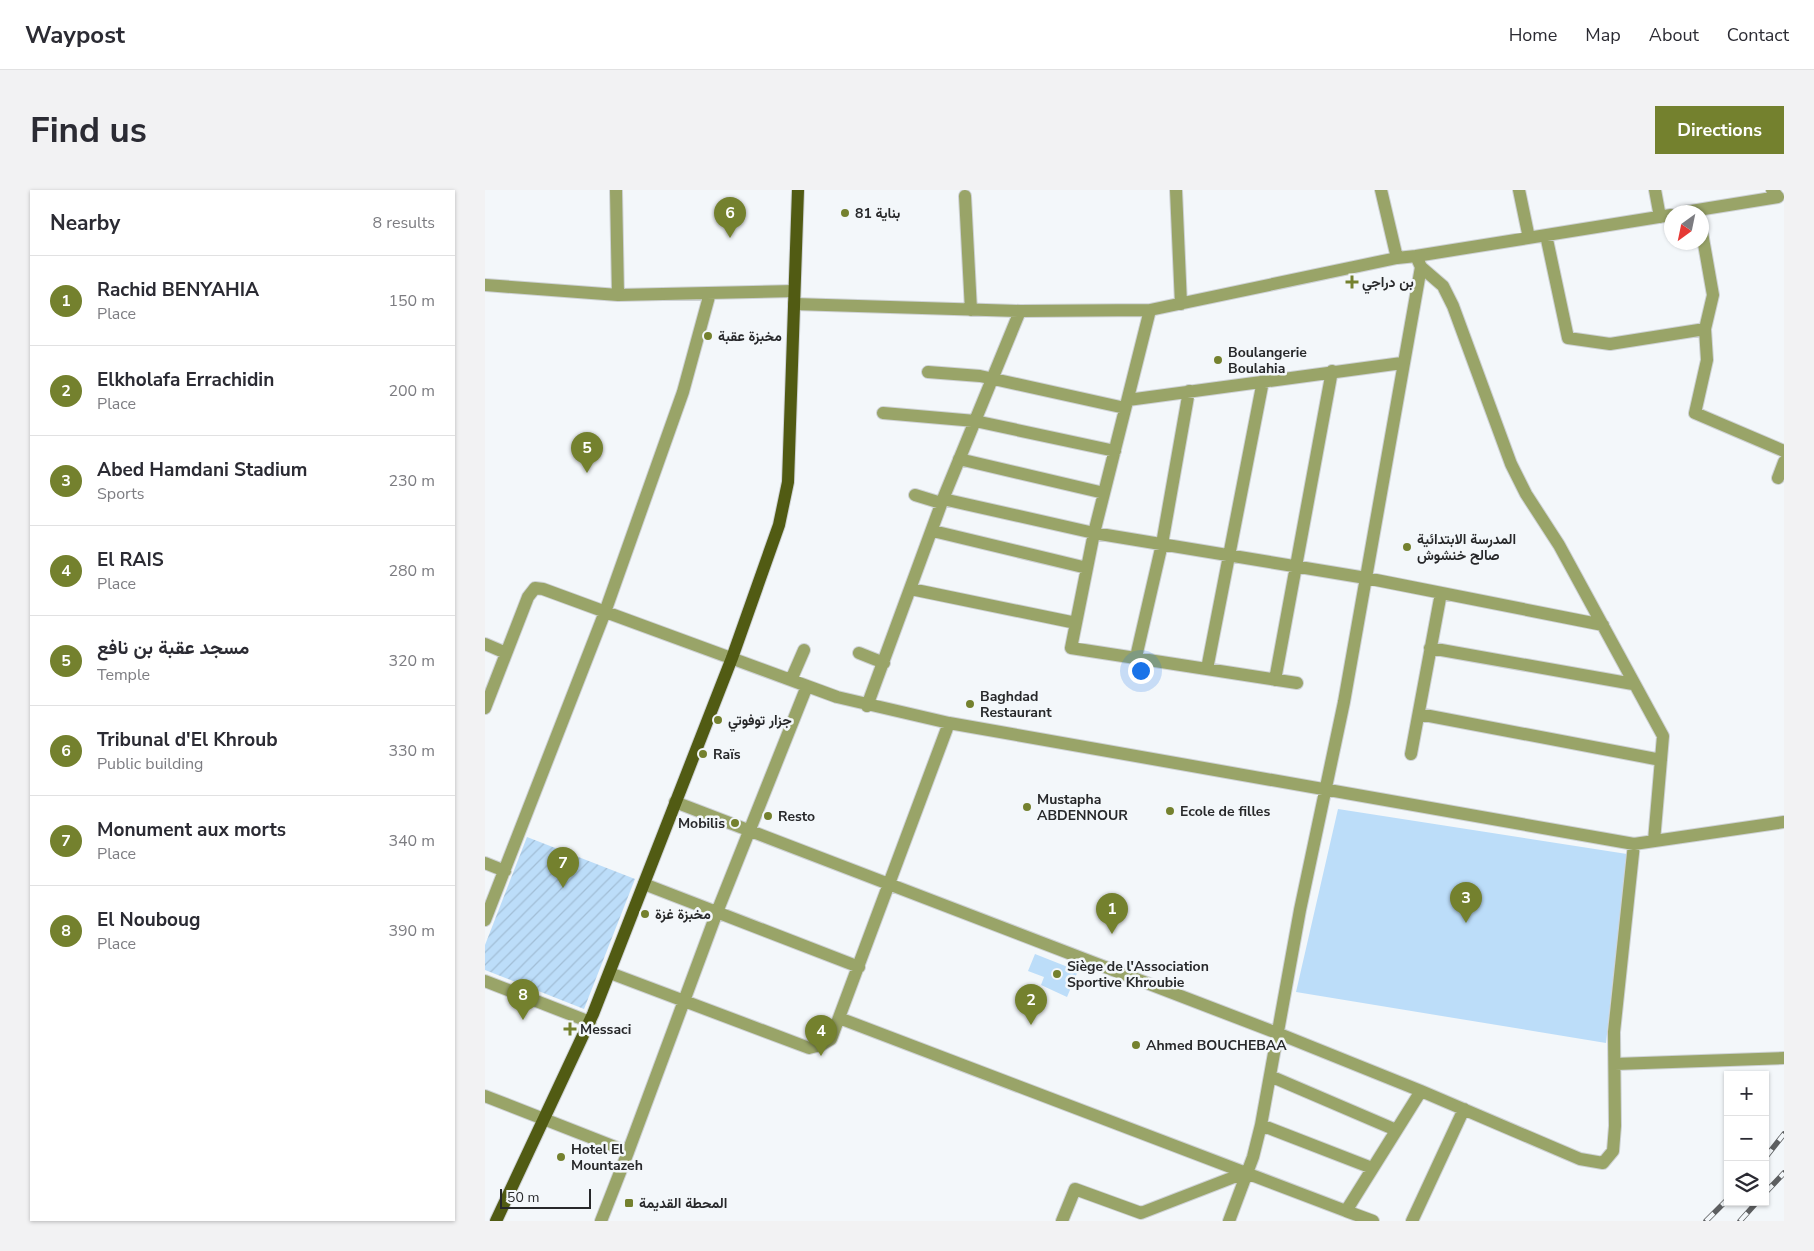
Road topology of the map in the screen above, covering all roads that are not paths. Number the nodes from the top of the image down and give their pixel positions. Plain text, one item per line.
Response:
1 (616, 190) edge
2 (798, 190) edge
3 (1176, 190) edge
4 (1381, 190) edge
5 (1519, 190) edge
6 (1655, 190) edge
7 (1772, 190) edge
8 (965, 196) dead end
9 (1709, 209) edge
10 (1664, 211) edge
11 (1664, 216) edge
12 (1546, 235) junction
13 (1529, 238) junction
14 (1705, 250) edge
15 (1397, 258) junction
16 (1419, 262) junction
17 (485, 285) edge
18 (710, 293) junction
19 (617, 295) junction
20 (794, 298) junction
21 (1181, 304) junction
22 (971, 310) junction
23 (1150, 310) junction
24 (1020, 311) junction
25 (1705, 329) junction
26 (1402, 363) junction
27 (1332, 371) junction
28 (928, 372) dead end
29 (993, 378) junction
30 (1263, 381) junction
31 (1189, 391) junction
32 (1127, 404) junction
33 (883, 413) dead end
34 (975, 421) junction
35 (1115, 451) junction
36 (1784, 451) edge
37 (959, 459) junction
38 (1784, 462) edge
39 (1778, 478) dead end
40 (1104, 493) junction
41 (915, 494) dead end
42 (942, 501) junction
43 (933, 530) junction
44 (1094, 533) junction
45 (1162, 544) junction
46 (1231, 556) junction
47 (1296, 566) junction
48 (1087, 568) junction
49 (1366, 578) junction
50 (911, 589) junction
51 (1441, 593) junction
52 (605, 612) junction
53 (1076, 623) junction
54 (1603, 625) junction
55 (485, 644) edge
56 (1430, 648) junction
57 (804, 650) dead end
58 (507, 653) junction
59 (859, 653) dead end
60 (1136, 657) junction
61 (732, 658) junction
62 (883, 663) junction
63 (1207, 668) junction
64 (791, 680) junction
65 (1275, 680) junction
66 (1297, 683) dead end
67 (1633, 684) junction
68 (807, 686) junction
69 (867, 706) junction
70 (485, 708) edge
71 (1419, 714) junction
72 (949, 723) junction
73 (1411, 754) dead end
74 (1661, 760) junction
75 (1325, 788) junction
76 (675, 802) junction
77 (1784, 822) edge
78 (749, 831) junction
79 (1654, 841) junction
80 (1634, 844) junction
81 (485, 863) edge
82 (505, 870) junction
83 (644, 884) junction
84 (889, 884) junction
85 (717, 912) junction
86 (485, 920) edge
87 (859, 966) junction
88 (610, 972) junction
89 (485, 982) edge
90 (683, 1001) junction
91 (839, 1018) junction
92 (590, 1022) junction
93 (1277, 1033) junction
94 (1784, 1058) edge
95 (1615, 1064) junction
96 (1270, 1076) junction
97 (1421, 1091) junction
98 (486, 1098) edge
99 (1464, 1109) junction
100 (543, 1118) junction
101 (1261, 1124) junction
102 (1396, 1130) junction
103 (628, 1152) junction
104 (1372, 1168) junction
105 (1247, 1172) junction
106 (1347, 1211) junction
107 (496, 1221) edge
108 (601, 1221) edge
109 (1062, 1221) edge
110 (1229, 1221) edge
111 (1373, 1221) edge
112 (1412, 1221) edge

1 - 19 street
2 - 20 main road
3 - 21 street
4 - 15 street
5 - 13 street
6 - 10 street
7 - 9 street
8 - 22 street
11 - 12 street
12 - 13 street
12 - 25 street
13 - 16 street
14 - 25 street
15 - 16 street
15 - 21 street
16 - 26 street
16 - 54 street
17 - 19 street
18 - 19 street
18 - 20 street
18 - 52 street
20 - 22 street
20 - 61 main road
21 - 23 street
22 - 24 street
23 - 24 street
23 - 32 street
24 - 29 street
25 - 36 street
26 - 27 street
26 - 49 street
27 - 30 street
27 - 47 street
28 - 29 street
29 - 32 street
29 - 34 street
30 - 31 street
30 - 46 street
31 - 32 street
31 - 45 street
32 - 35 street
33 - 34 street
34 - 35 street
34 - 37 street
35 - 40 street
37 - 40 street
37 - 42 street
38 - 39 street
40 - 44 street
41 - 42 street
42 - 43 street
42 - 44 street
43 - 48 street
43 - 50 street
44 - 45 street
44 - 48 street
45 - 46 street
45 - 60 street
46 - 47 street
46 - 63 street
47 - 49 street
47 - 65 street
48 - 53 street
49 - 51 street
49 - 75 street
50 - 53 street
50 - 62 street
51 - 54 street
51 - 56 street
52 - 58 street
52 - 61 street
52 - 82 street
53 - 60 street
54 - 67 street
55 - 58 street
56 - 67 street
56 - 71 street
57 - 64 street
58 - 70 street
59 - 62 street
60 - 63 street
61 - 64 street
61 - 76 main road
62 - 69 street
63 - 65 street
64 - 68 street
65 - 66 street
67 - 74 street
68 - 69 street
68 - 78 street
69 - 72 street
71 - 73 street
71 - 74 street
72 - 75 street
72 - 84 street
74 - 79 street
75 - 80 street
75 - 93 street
76 - 78 street
76 - 83 main road
77 - 79 street
78 - 84 street
78 - 85 street
79 - 80 street
80 - 95 street
81 - 82 street
82 - 86 street
83 - 85 street
83 - 88 main road
84 - 87 street
84 - 93 street
85 - 87 street
85 - 90 street
87 - 91 street
88 - 90 street
88 - 92 main road
89 - 92 street
90 - 91 street
90 - 103 street
91 - 105 street
92 - 100 main road
93 - 96 street
93 - 97 street
94 - 95 street
95 - 99 street
96 - 101 street
96 - 102 street
97 - 99 street
97 - 102 street
98 - 100 street
99 - 112 street
100 - 103 street
100 - 107 main road
101 - 104 street
101 - 105 street
102 - 104 street
103 - 108 street
104 - 106 street
105 - 106 street
105 - 109 street
105 - 110 street
106 - 111 street

